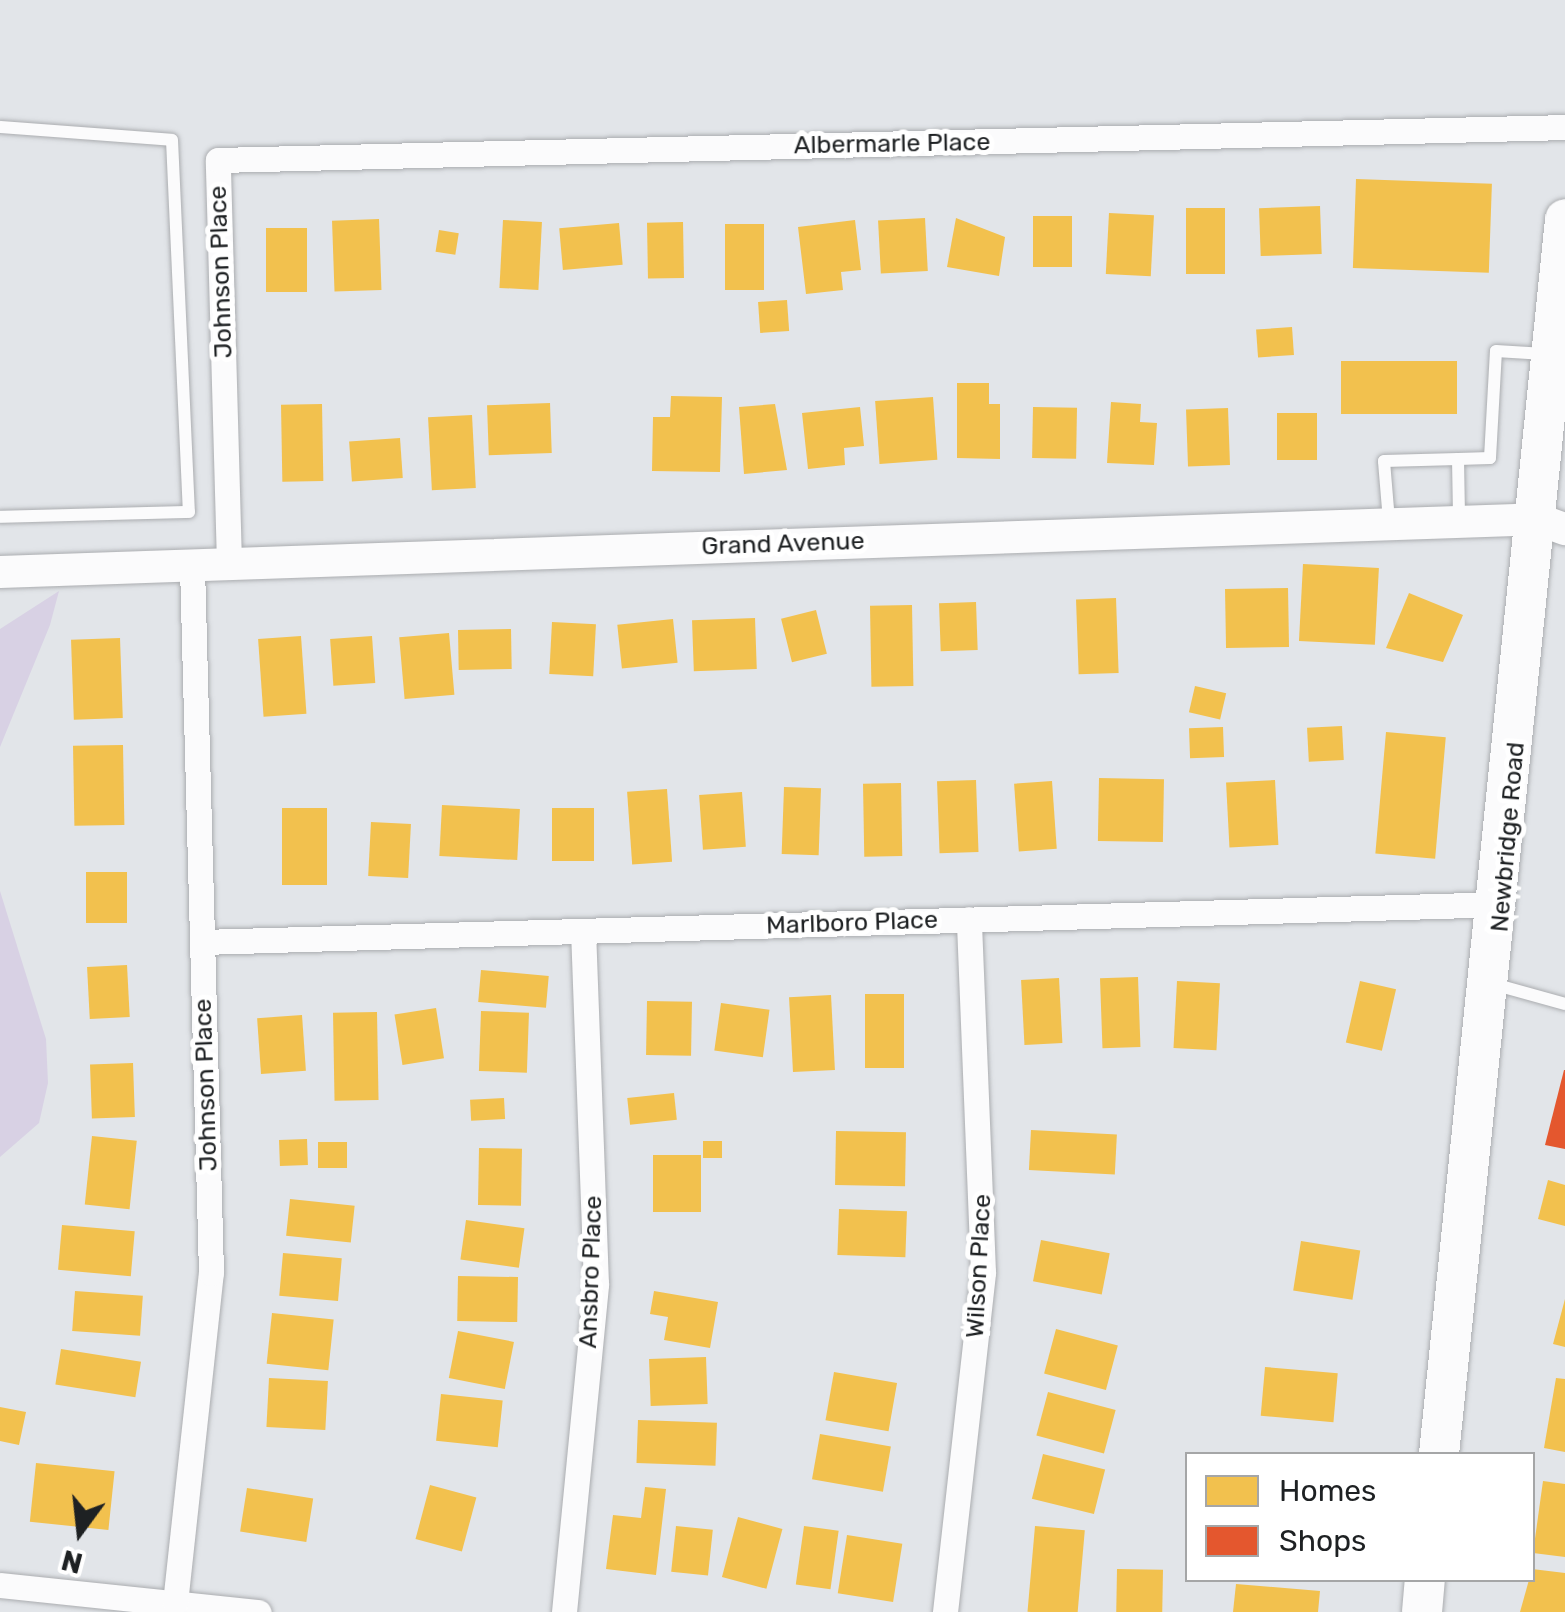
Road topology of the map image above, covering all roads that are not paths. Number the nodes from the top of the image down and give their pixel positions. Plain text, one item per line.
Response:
1 (0, 127) edge
2 (1565, 127) edge
3 (218, 160) joint
4 (1565, 219) edge
5 (1552, 354) junction
6 (1458, 459) junction
7 (0, 517) edge
8 (1460, 522) junction
9 (1389, 524) junction
10 (1551, 524) edge
11 (229, 562) junction
12 (192, 564) junction
13 (0, 572) edge
14 (1502, 904) junction
15 (969, 919) junction
16 (583, 932) junction
17 (202, 942) junction
18 (1493, 984) junction
19 (1565, 1004) edge
20 (1440, 1452) edge
21 (1425, 1582) edge
22 (0, 1584) edge
23 (174, 1603) junction
24 (259, 1612) edge
25 (564, 1612) edge
26 (946, 1612) edge
27 (1422, 1612) edge

1 - 7 lane
2 - 3 street, Albermarle Place
3 - 11 street, Johnson Place
4 - 5 main road, Newbridge Road
5 - 6 lane
5 - 10 main road, Newbridge Road
6 - 8 lane
6 - 9 lane
8 - 9 street, Grand Avenue
8 - 10 street, Grand Avenue
9 - 11 street, Grand Avenue
10 - 14 main road, Newbridge Road
11 - 12 street, Grand Avenue
12 - 13 street, Grand Avenue
12 - 17 street, Johnson Place
14 - 15 street, Marlboro Place
14 - 18 main road, Newbridge Road
15 - 16 street, Marlboro Place
15 - 26 street, Wilson Place
16 - 17 street, Marlboro Place
16 - 25 street, Ansbro Place
17 - 23 street, Johnson Place
18 - 19 lane
18 - 20 main road, Newbridge Road
21 - 27 main road
22 - 23 street
23 - 24 street

